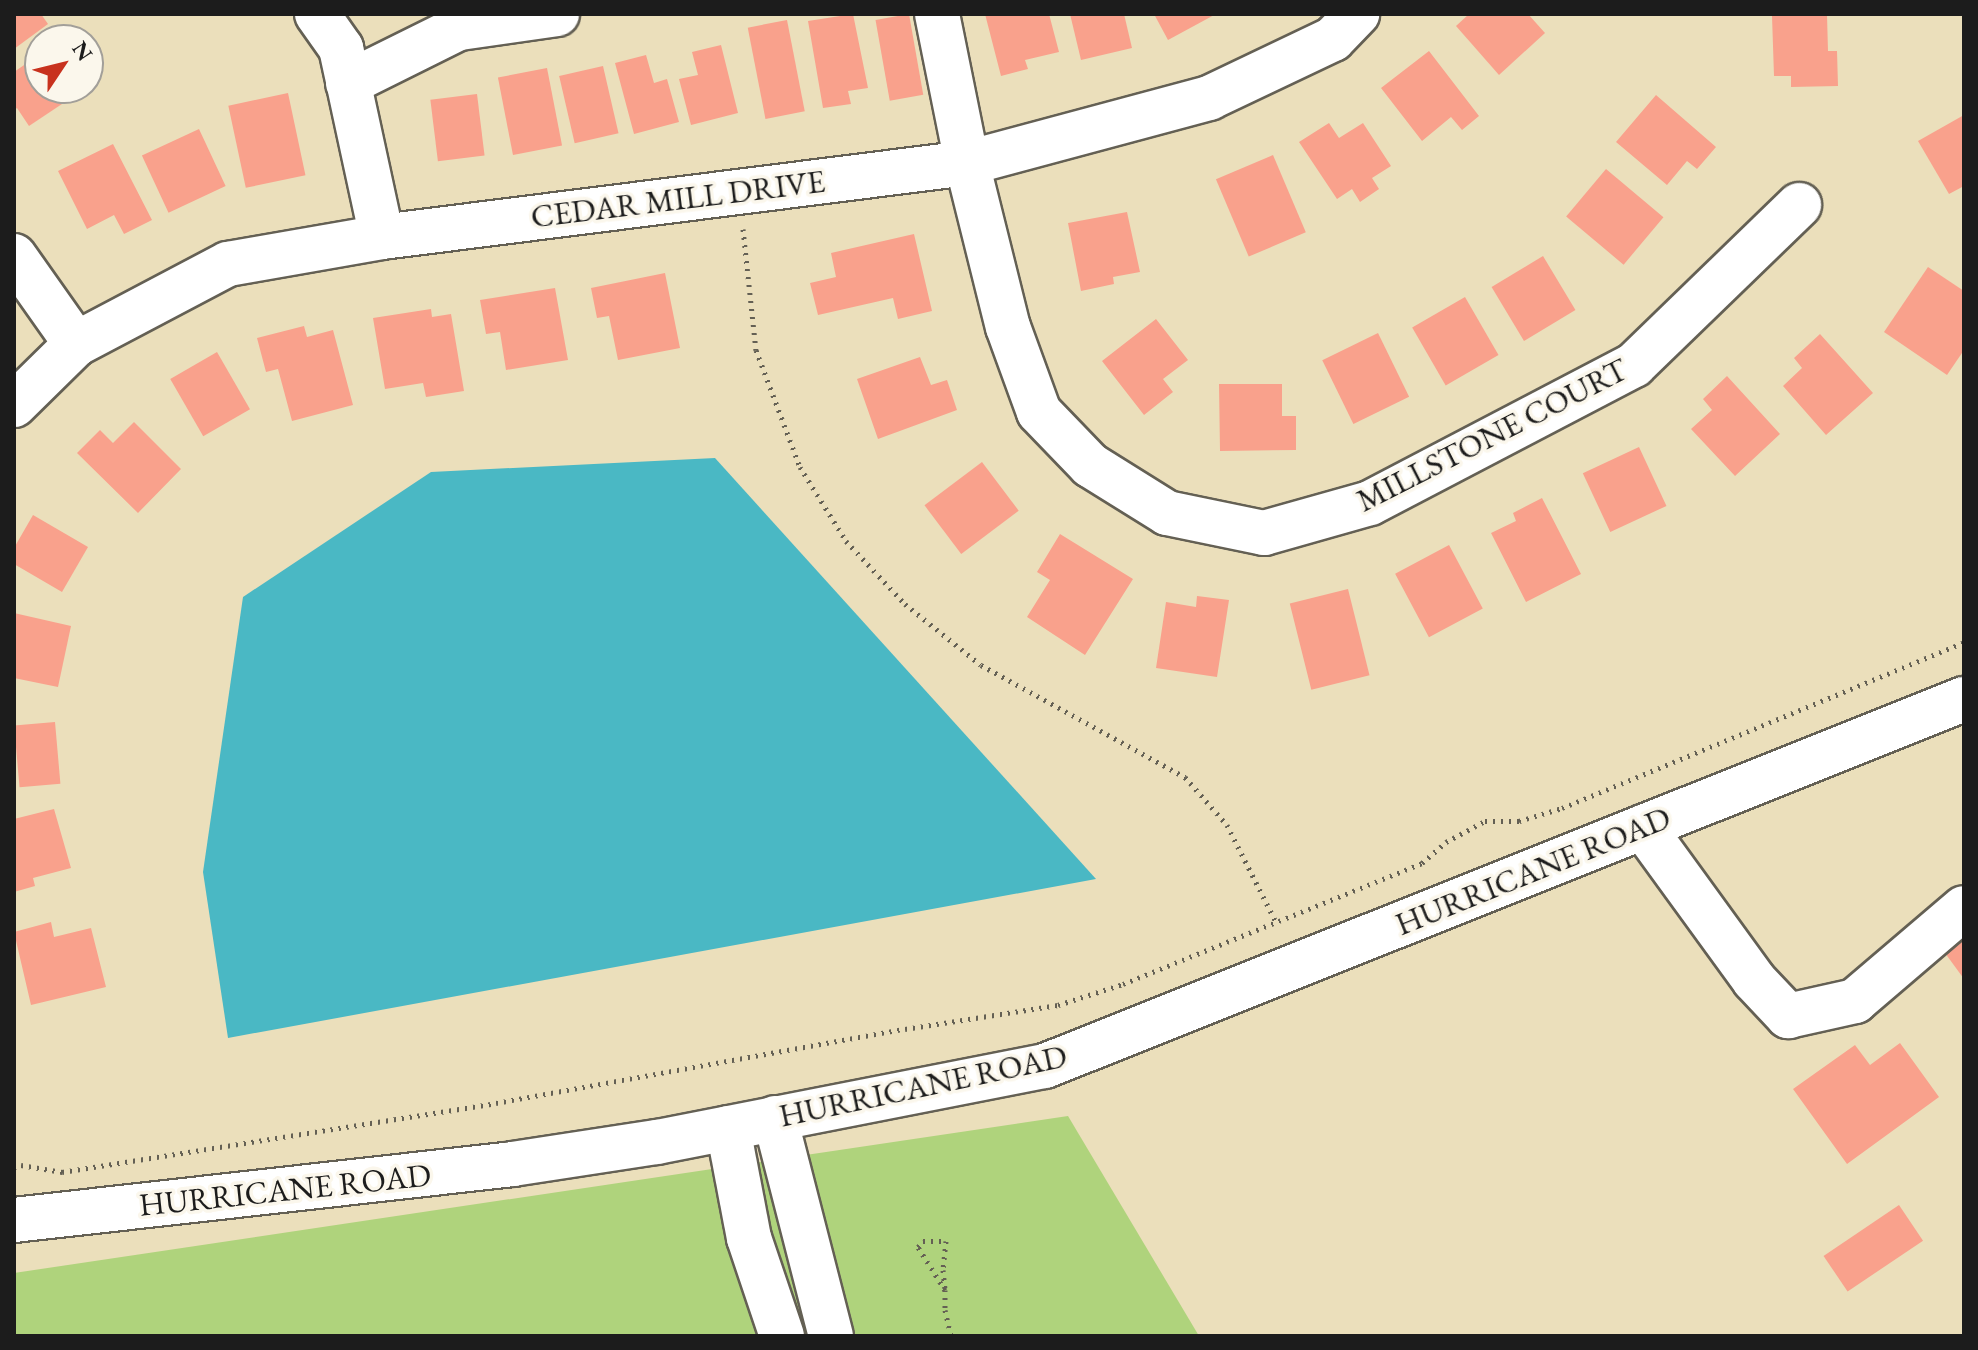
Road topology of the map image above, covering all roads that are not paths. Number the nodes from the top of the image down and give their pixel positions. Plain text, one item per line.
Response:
1 (317, 14) edge
2 (557, 14) edge
3 (937, 14) edge
4 (1357, 14) edge
5 (348, 83) junction
6 (967, 163) junction
7 (1799, 205) dead end
8 (382, 237) junction
9 (14, 256) edge
10 (76, 344) junction
11 (14, 405) edge
12 (1964, 699) edge
13 (1643, 827) junction
14 (1964, 908) edge
15 (775, 1118) junction
16 (728, 1128) junction
17 (14, 1220) edge
18 (804, 1231) junction
19 (749, 1238) junction
20 (782, 1336) edge
21 (831, 1336) edge

1 - 5 street
2 - 5 street
3 - 6 street, MILLSTONE COURT
4 - 6 street, CEDAR MILL DRIVE
5 - 8 street
6 - 7 street, MILLSTONE COURT
6 - 8 street, CEDAR MILL DRIVE
8 - 10 street, CEDAR MILL DRIVE
9 - 10 street
10 - 11 street, CEDAR MILL DRIVE
12 - 13 street, HURRICANE ROAD
13 - 14 street
13 - 15 street, HURRICANE ROAD
15 - 16 street, HURRICANE ROAD
15 - 18 street
16 - 17 street, HURRICANE ROAD
16 - 19 street
18 - 19 street
18 - 21 street
19 - 20 street

